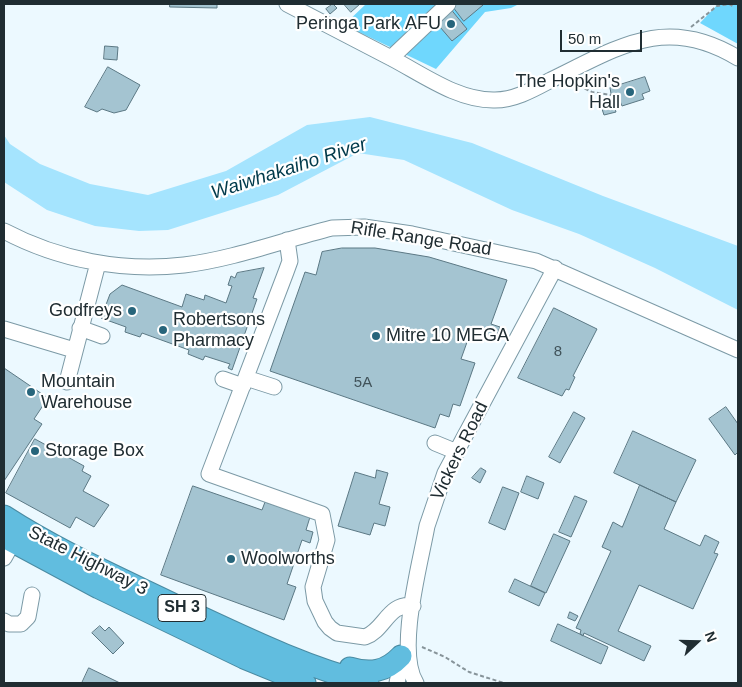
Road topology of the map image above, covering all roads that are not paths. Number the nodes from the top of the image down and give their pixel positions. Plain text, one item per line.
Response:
1 (287, 4) edge
2 (448, 4) edge
3 (391, 58) junction
4 (738, 58) edge
5 (4, 231) edge
6 (286, 240) junction
7 (98, 263) junction
8 (554, 268) junction
9 (4, 328) edge
10 (80, 328) junction
11 (102, 336) dead end
12 (74, 350) junction
13 (738, 350) edge
14 (223, 379) dead end
15 (67, 382) dead end
16 (245, 382) junction
17 (274, 387) dead end
18 (435, 443) dead end
19 (457, 452) junction
20 (9, 536) edge
21 (32, 595) dead end
22 (413, 606) junction
23 (4, 621) edge
24 (410, 649) junction
25 (279, 652) junction
26 (328, 677) edge
27 (305, 683) edge
28 (368, 683) edge
29 (398, 683) edge
30 (416, 683) edge

1 - 3 street
2 - 3 street
3 - 4 street
5 - 7 street, Rifle Range Road
6 - 7 street, Rifle Range Road
6 - 8 street, Rifle Range Road
6 - 16 street
7 - 10 street
8 - 13 street, Rifle Range Road
8 - 19 street, Vickers Road
9 - 12 street
10 - 11 street
10 - 12 street
12 - 15 street
14 - 16 street
16 - 17 street
16 - 22 street
18 - 19 street
19 - 22 street, Vickers Road
20 - 25 highway, State Highway 3 / SH 3
20 - 27 highway, State Highway 3 / SH 3
21 - 23 street
22 - 24 street, Vickers Road
24 - 25 highway
24 - 29 street, Vickers Road
24 - 30 street, Vickers Road
25 - 26 highway, State Highway 3 / SH 3
26 - 28 highway, State Highway 3 / SH 3

